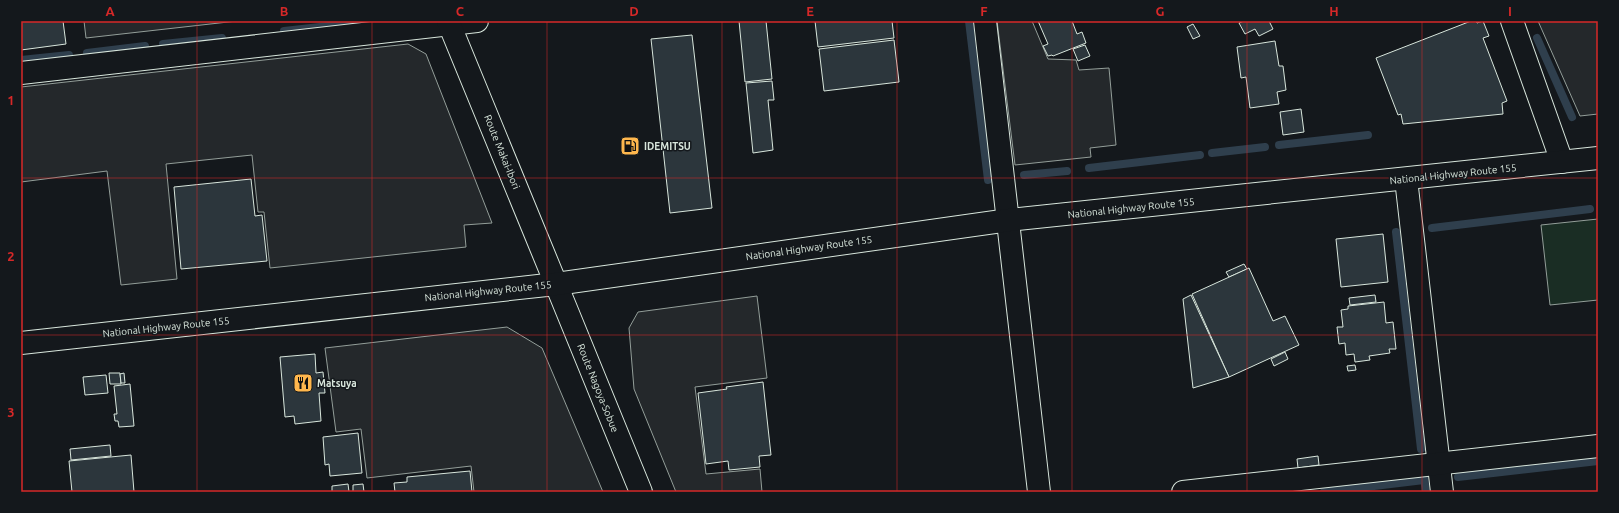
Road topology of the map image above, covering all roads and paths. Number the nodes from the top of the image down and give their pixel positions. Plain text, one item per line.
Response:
1 (477, 21) edge
2 (985, 21) edge
3 (1512, 21) edge
4 (448, 23) edge
5 (21, 73) edge
6 (1598, 160) edge
7 (1562, 162) junction
8 (1406, 179) junction
9 (1009, 220) junction
10 (556, 284) junction
11 (21, 343) edge
12 (1598, 446) edge
13 (1439, 463) junction
14 (641, 492) edge
15 (1039, 492) edge
16 (1183, 492) edge
17 (1442, 492) edge

1 - 4 main road
2 - 9 main road
3 - 7 main road
4 - 5 main road
4 - 10 main road, Route Makai-Ibori
6 - 7 main road, National Highway Route 155
7 - 8 main road, National Highway Route 155
8 - 9 main road, National Highway Route 155
8 - 13 main road
9 - 10 main road, National Highway Route 155
9 - 15 main road
10 - 11 main road, National Highway Route 155
10 - 14 main road, Route Nagoya-Sobue
12 - 13 main road
13 - 16 main road
13 - 17 main road

